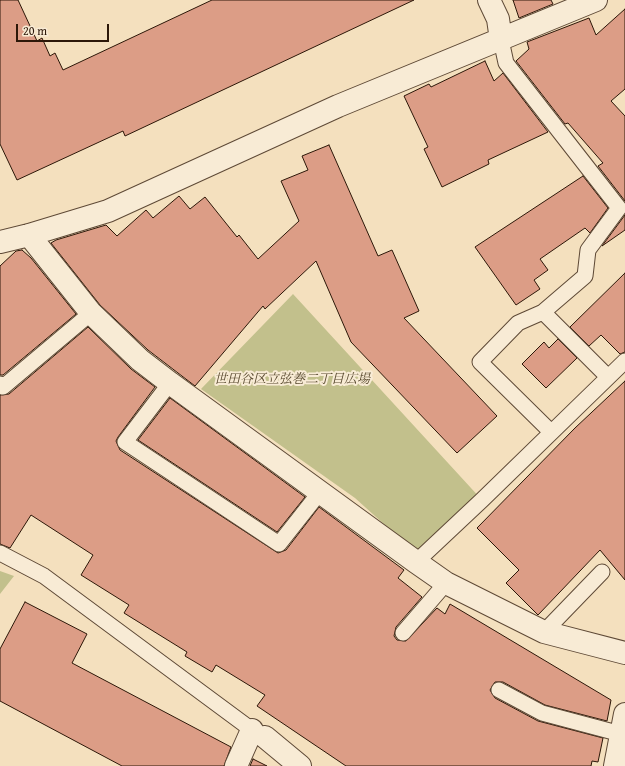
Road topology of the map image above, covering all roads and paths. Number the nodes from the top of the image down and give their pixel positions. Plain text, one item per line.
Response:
1 (489, 0) edge
2 (596, 0) edge
3 (567, 6) edge
4 (502, 40) junction
5 (29, 235) junction
6 (0, 242) edge
7 (543, 312) junction
8 (91, 313) junction
9 (625, 361) edge
10 (608, 377) junction
11 (170, 383) junction
12 (0, 384) edge
13 (551, 432) junction
14 (320, 492) junction
15 (0, 553) edge
16 (416, 562) junction
17 (602, 572) dead end
18 (446, 583) junction
19 (544, 632) junction
20 (403, 633) dead end
21 (625, 653) edge
22 (499, 690) dead end
23 (623, 724) edge
24 (258, 734) junction
25 (236, 766) edge
26 (300, 766) edge
27 (615, 766) edge

1 - 4 street
2 - 3 street
3 - 4 street
4 - 5 street
4 - 7 lane
5 - 6 street
5 - 8 street
7 - 10 lane
7 - 13 lane
8 - 11 street
8 - 12 lane
9 - 10 lane
10 - 13 lane
11 - 14 street
11 - 14 lane
13 - 16 lane
14 - 16 street
15 - 24 lane
16 - 18 street
17 - 19 lane
18 - 19 street
18 - 20 lane
19 - 21 street
22 - 23 lane
23 - 27 street
24 - 25 street
24 - 26 street

